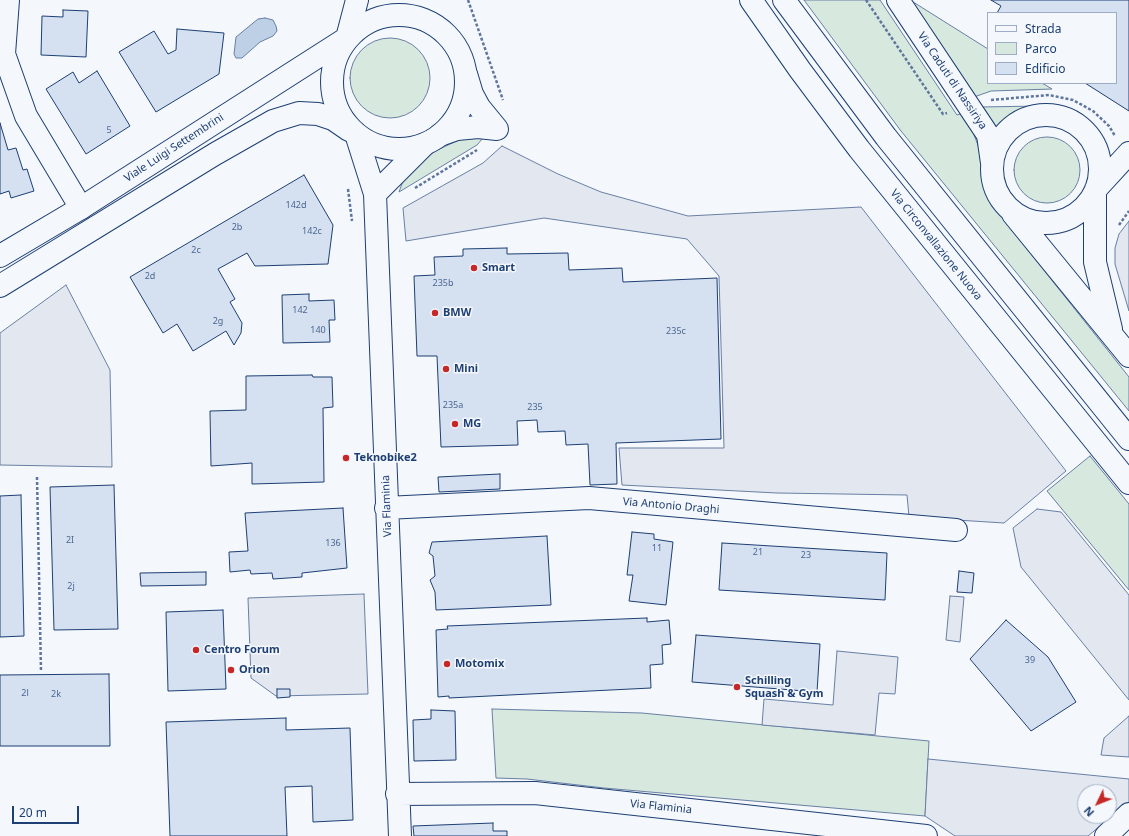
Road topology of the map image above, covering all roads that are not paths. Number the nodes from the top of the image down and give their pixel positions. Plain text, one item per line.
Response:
1 (8, 0) edge
2 (357, 0) edge
3 (419, 0) edge
4 (751, 0) edge
5 (784, 0) edge
6 (898, 0) edge
7 (437, 26) junction
8 (347, 38) junction
9 (466, 74) junction
10 (356, 134) junction
11 (432, 140) junction
12 (1124, 147) edge
13 (992, 166) junction
14 (1095, 191) junction
15 (375, 194) junction
16 (1005, 204) junction
17 (81, 208) junction
18 (0, 256) edge
19 (0, 286) edge
20 (1113, 336) junction
21 (1129, 356) edge
22 (1129, 439) edge
23 (1129, 483) edge
24 (386, 508) junction
25 (956, 530) dead end
26 (397, 794) junction
27 (1129, 814) edge
28 (400, 836) edge
29 (925, 836) edge
30 (1106, 836) edge

1 - 17 street
2 - 8 street, Via Flaminia
3 - 7 street, Via Flaminia
4 - 23 street, Via Circonvallazione Nuova
5 - 22 street
6 - 13 street, Via Caduti di Nassiriya
7 - 8 street, Via Flaminia
7 - 9 street, Via Flaminia
8 - 10 street, Via Flaminia
8 - 17 street, Viale Luigi Settembrini
9 - 11 street, Via Flaminia
9 - 11 street
10 - 11 street, Via Flaminia
10 - 15 street, Via Flaminia
10 - 19 street
11 - 15 street, Via Flaminia
12 - 14 street
13 - 14 street, Via Caduti di Nassiriya
13 - 16 street, Via Caduti di Nassiriya
14 - 16 street, Via Caduti di Nassiriya
14 - 20 street, Via Caduti di Nassiriya
15 - 24 street, Via Flaminia
16 - 20 street, Via Caduti di Nassiriya
17 - 18 street, Viale Luigi Settembrini
20 - 21 street, Via Caduti di Nassiriya
24 - 25 street, Via Antonio Draghi
24 - 26 street, Via Flaminia
26 - 28 street, Via Flaminia
26 - 29 street, Via Flaminia
27 - 30 street

